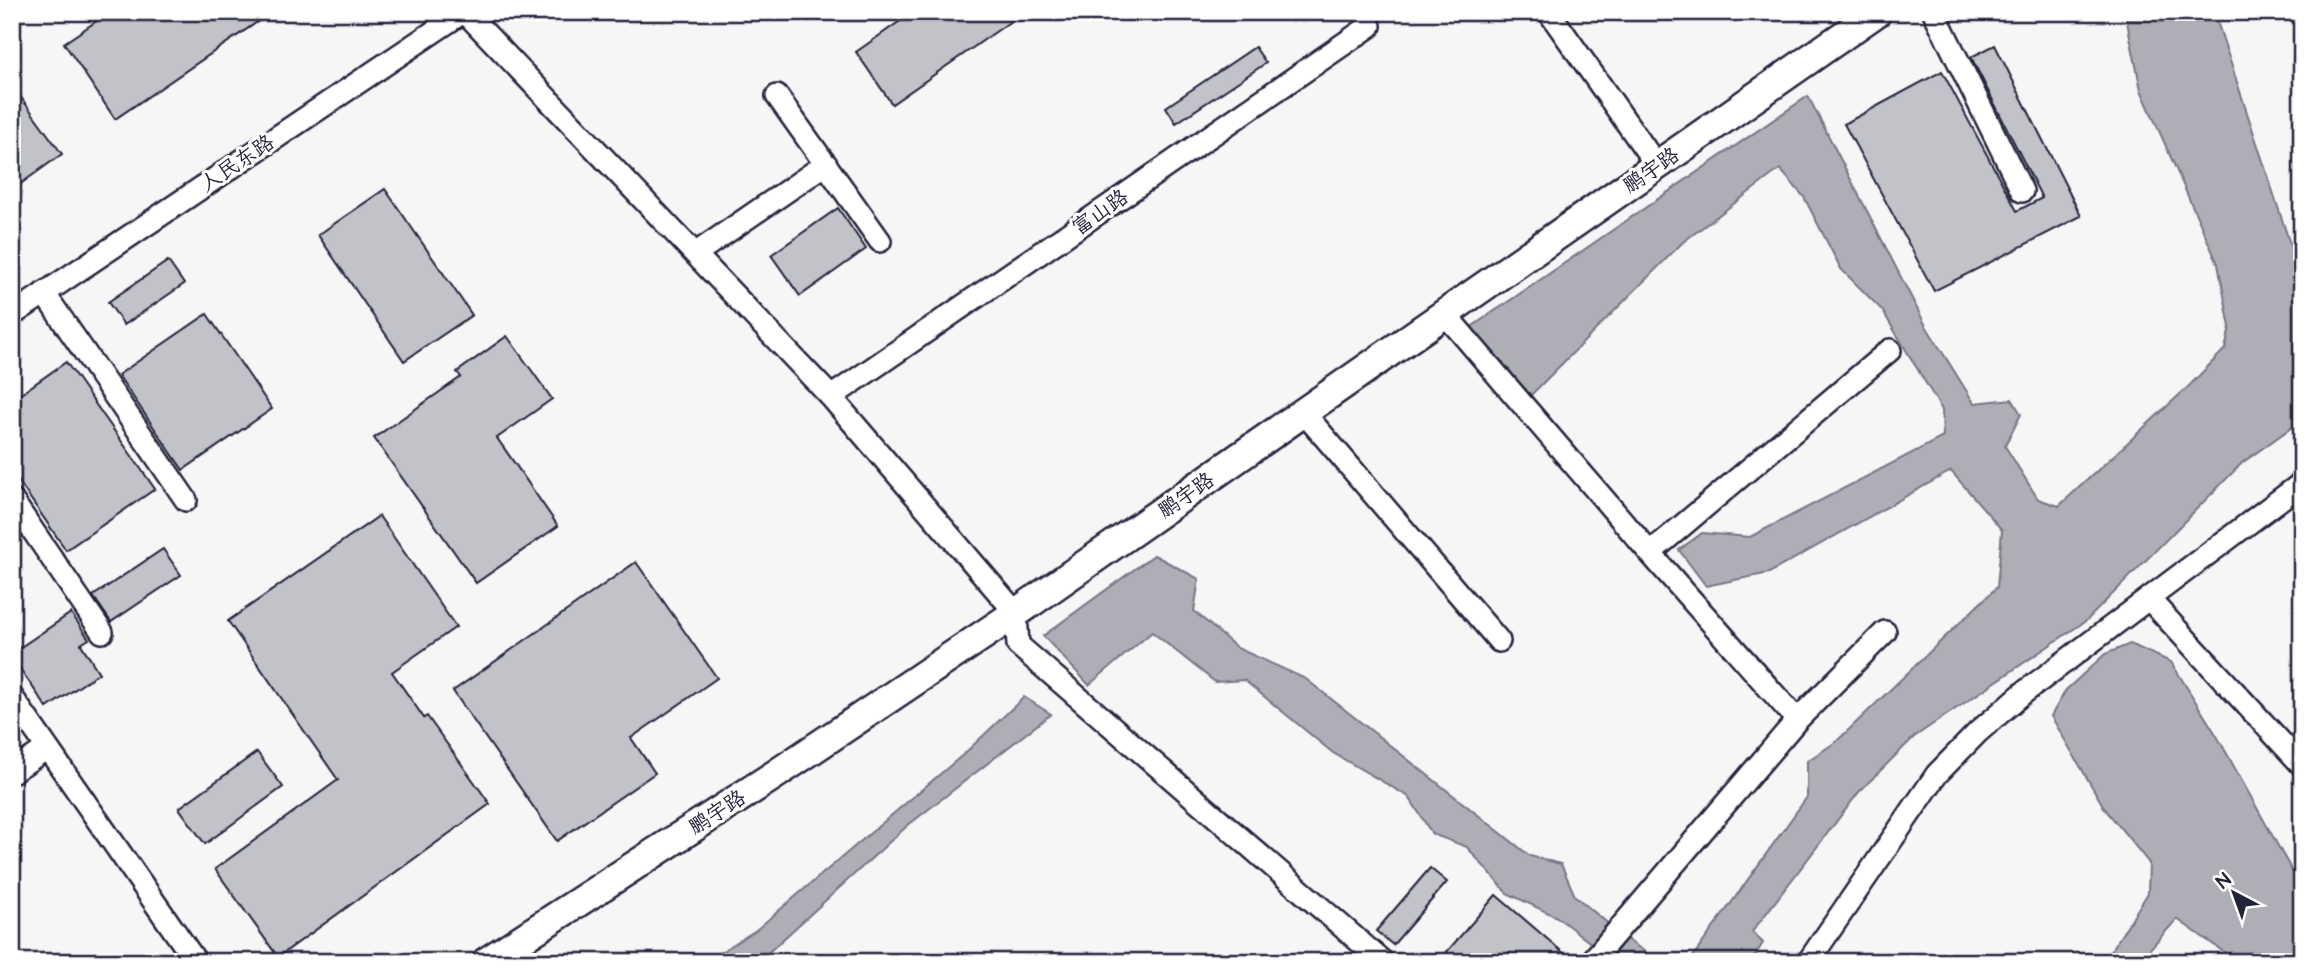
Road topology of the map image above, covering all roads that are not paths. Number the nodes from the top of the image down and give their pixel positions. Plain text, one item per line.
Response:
1 (464, 12) edge
2 (1549, 12) edge
3 (1877, 12) edge
4 (1934, 12) edge
5 (1370, 26) dead end
6 (777, 96) dead end
7 (826, 164) junction
8 (1657, 166) junction
9 (2022, 191) dead end
10 (880, 241) dead end
11 (695, 254) junction
12 (44, 293) junction
13 (1446, 314) junction
14 (12, 315) edge
15 (1890, 350) dead end
16 (831, 397) junction
17 (1304, 413) junction
18 (2302, 483) edge
19 (12, 500) edge
20 (186, 500) dead end
21 (1650, 553) junction
22 (2149, 599) junction
23 (1016, 613) junction
24 (102, 632) dead end
25 (1885, 632) dead end
26 (1499, 641) dead end
27 (12, 697) edge
28 (1797, 720) junction
29 (47, 748) junction
30 (2302, 765) edge
31 (12, 772) edge
32 (1373, 959) edge
33 (1593, 959) edge
34 (196, 962) edge
35 (486, 962) edge
36 (1808, 962) edge

1 - 11 street
1 - 12 street, 人民东路
2 - 8 street
3 - 8 main road, 鹏宇路
4 - 9 street
5 - 16 street, 富山路
6 - 7 street
7 - 10 street
7 - 11 street
8 - 13 main road, 鹏宇路
11 - 16 street
12 - 14 street, 人民东路
12 - 20 street
13 - 17 main road, 鹏宇路
13 - 21 street
15 - 21 street
16 - 23 street
17 - 23 main road, 鹏宇路
17 - 26 street
18 - 22 street
19 - 24 street
21 - 28 street
22 - 30 street
22 - 36 street
23 - 32 street
23 - 35 main road, 鹏宇路
25 - 28 street
27 - 29 street
28 - 33 street
29 - 31 street
29 - 34 street

